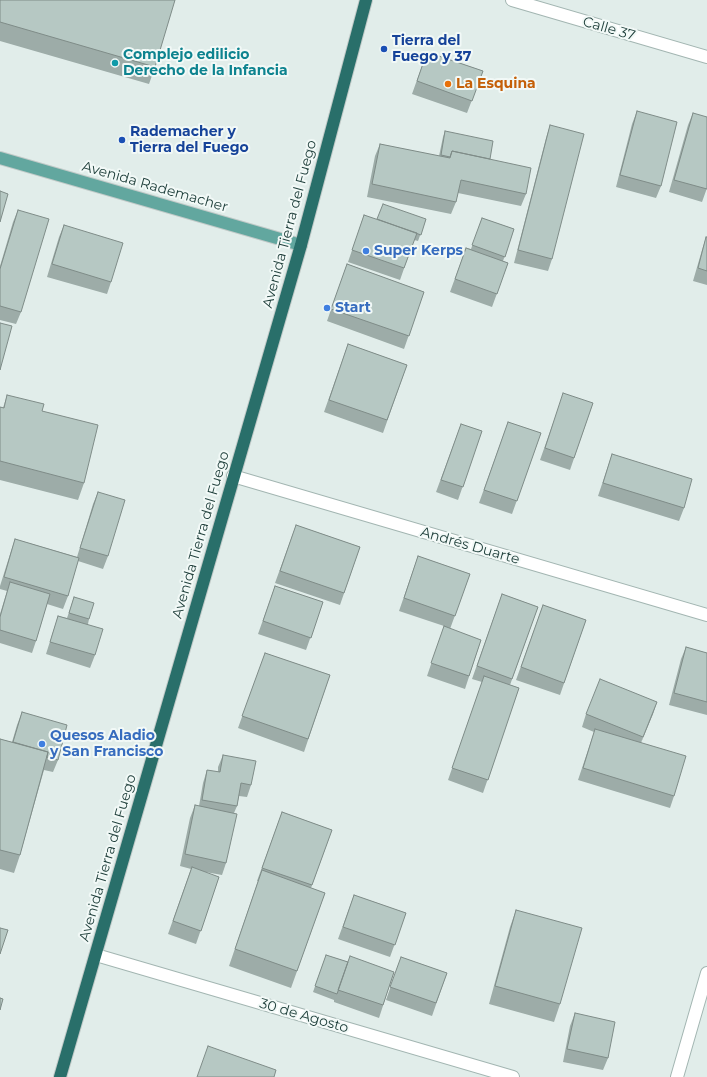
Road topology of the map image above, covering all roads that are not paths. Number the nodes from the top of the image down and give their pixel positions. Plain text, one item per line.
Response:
1 (366, 0) edge
2 (512, 0) edge
3 (707, 57) edge
4 (0, 158) edge
5 (301, 245) junction
6 (233, 476) junction
7 (707, 615) edge
8 (96, 955) junction
9 (707, 973) edge
10 (60, 1077) edge
11 (512, 1077) edge
12 (677, 1077) edge

1 - 5 highway, Avenida Tierra del Fuego
2 - 3 street, Calle 37
4 - 5 main road, Avenida Rademacher
5 - 6 highway, Avenida Tierra del Fuego
6 - 7 street, Andrés Duarte
6 - 8 highway, Avenida Tierra del Fuego
8 - 10 highway, Avenida Tierra del Fuego
8 - 11 street, 30 de Agosto
9 - 12 street

